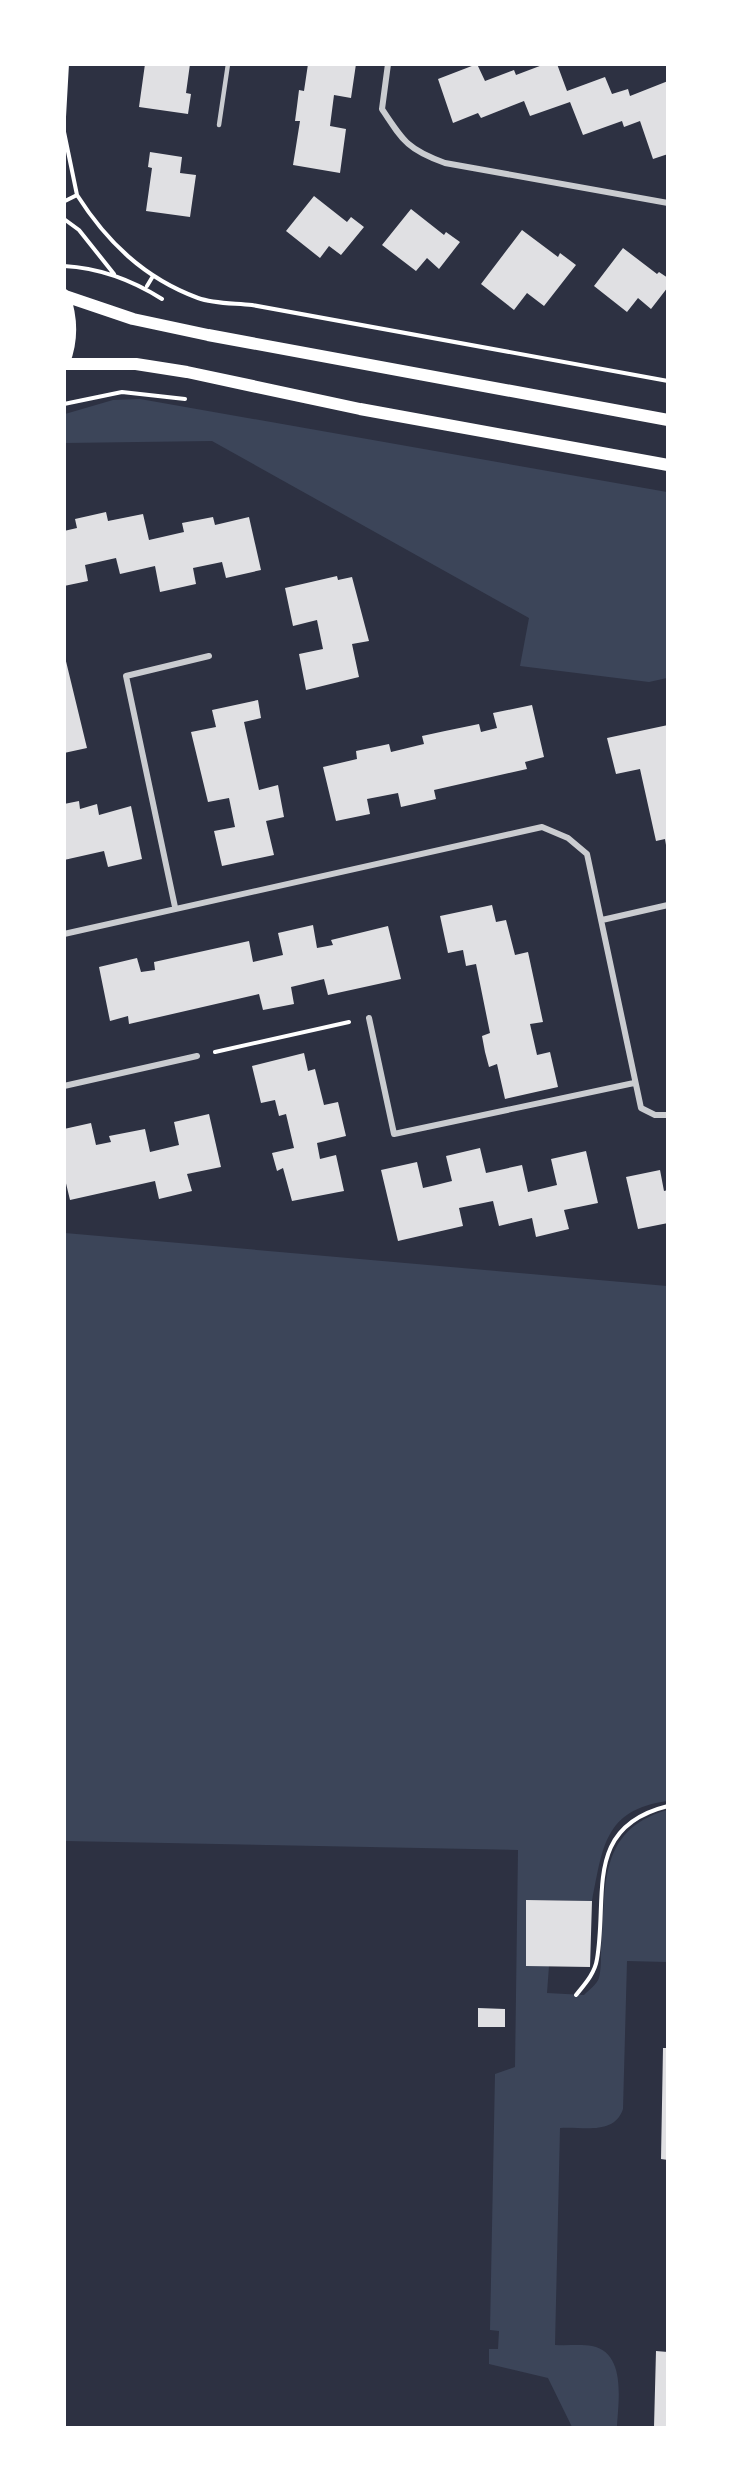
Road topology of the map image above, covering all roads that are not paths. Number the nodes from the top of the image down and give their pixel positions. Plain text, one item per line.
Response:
1 (228, 64) edge
2 (388, 64) edge
3 (219, 125) dead end
4 (668, 203) edge
5 (65, 296) edge
6 (64, 363) edge
7 (668, 420) edge
8 (668, 465) edge
9 (209, 656) dead end
10 (668, 905) edge
11 (175, 907) junction
12 (602, 920) junction
13 (64, 933) edge
14 (369, 1018) road end
15 (197, 1056) road end
16 (634, 1083) junction
17 (64, 1086) edge
18 (668, 1115) edge

1 - 3 lane
2 - 4 street
5 - 6 main road
5 - 7 main road
6 - 8 main road
9 - 11 street
10 - 12 street
11 - 12 street
11 - 13 street
12 - 16 street
14 - 16 street
15 - 17 street
16 - 18 street

